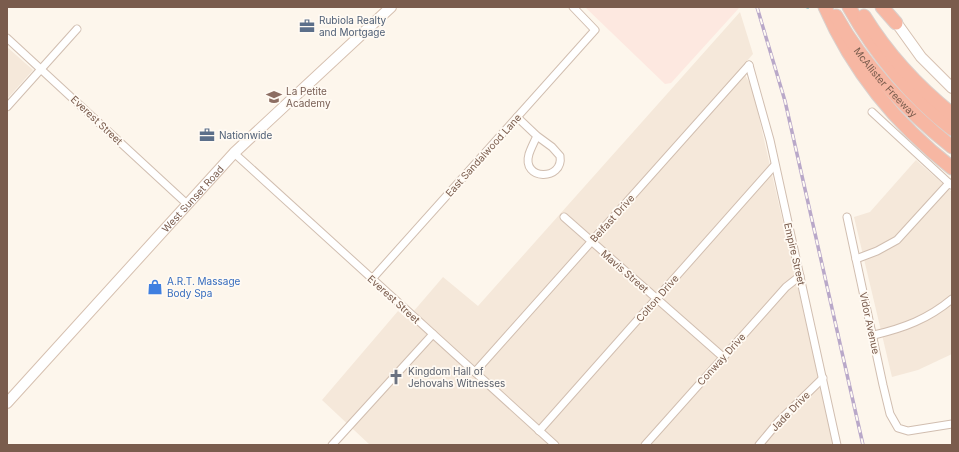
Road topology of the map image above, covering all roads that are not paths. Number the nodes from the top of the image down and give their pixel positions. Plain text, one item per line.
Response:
1 (391, 7) edge
2 (573, 7) edge
3 (825, 7) edge
4 (831, 7) edge
5 (849, 7) edge
6 (859, 7) edge
7 (882, 7) edge
8 (886, 7) edge
9 (896, 23) junction
10 (77, 28) dead end
11 (7, 38) edge
12 (749, 65) joint
13 (42, 68) junction
14 (952, 88) edge
15 (7, 107) edge
16 (872, 112) dead end
17 (952, 114) edge
18 (517, 117) junction
19 (952, 129) edge
20 (537, 136) junction
21 (952, 147) edge
22 (234, 153) junction
23 (774, 166) junction
24 (952, 168) edge
25 (950, 184) edge
26 (187, 204) junction
27 (564, 217) dead end
28 (847, 217) dead end
29 (591, 242) junction
30 (856, 259) junction
31 (800, 276) junction
32 (372, 279) junction
33 (656, 299) junction
34 (952, 299) edge
35 (433, 334) junction
36 (874, 335) junction
37 (723, 358) junction
38 (475, 372) junction
39 (823, 378) junction
40 (7, 403) edge
41 (952, 424) edge
42 (539, 431) junction
43 (332, 445) edge
44 (555, 445) edge
45 (645, 445) edge
46 (759, 445) edge
47 (837, 445) edge

1 - 22 main road, West Sunset Road
2 - 18 street, East Sandalwood Lane
3 - 24 highway
4 - 21 highway, McAllister Freeway
5 - 19 highway, McAllister Freeway
6 - 17 highway
7 - 9 highway
8 - 9 main road
9 - 14 main road
10 - 13 street
11 - 13 street, Everest Street
12 - 23 street, Empire Street
12 - 29 street, Belfast Drive
13 - 15 street
13 - 26 street, Everest Street
16 - 25 street
18 - 20 street
18 - 32 street, East Sandalwood Lane
20 - 20 street
22 - 26 main road, West Sunset Road
22 - 32 street, Everest Street
23 - 31 street, Empire Street
23 - 33 street, Colton Drive
25 - 30 street
26 - 40 main road, West Sunset Road
27 - 29 street, Mavis Street
28 - 30 street, Vidor Avenue
29 - 33 street, Mavis Street
29 - 38 street, Belfast Drive
30 - 36 street, Vidor Avenue
31 - 37 street, Conway Drive
31 - 39 street, Empire Street
32 - 35 street, Everest Street
33 - 37 street, Mavis Street
33 - 42 street, Colton Drive
34 - 36 street
35 - 38 street, Everest Street
35 - 43 street
36 - 41 street, Vidor Avenue
37 - 45 street, Conway Drive
38 - 42 street, Everest Street
39 - 46 street, Jade Drive
39 - 47 street, Empire Street
42 - 44 street, Everest Street

